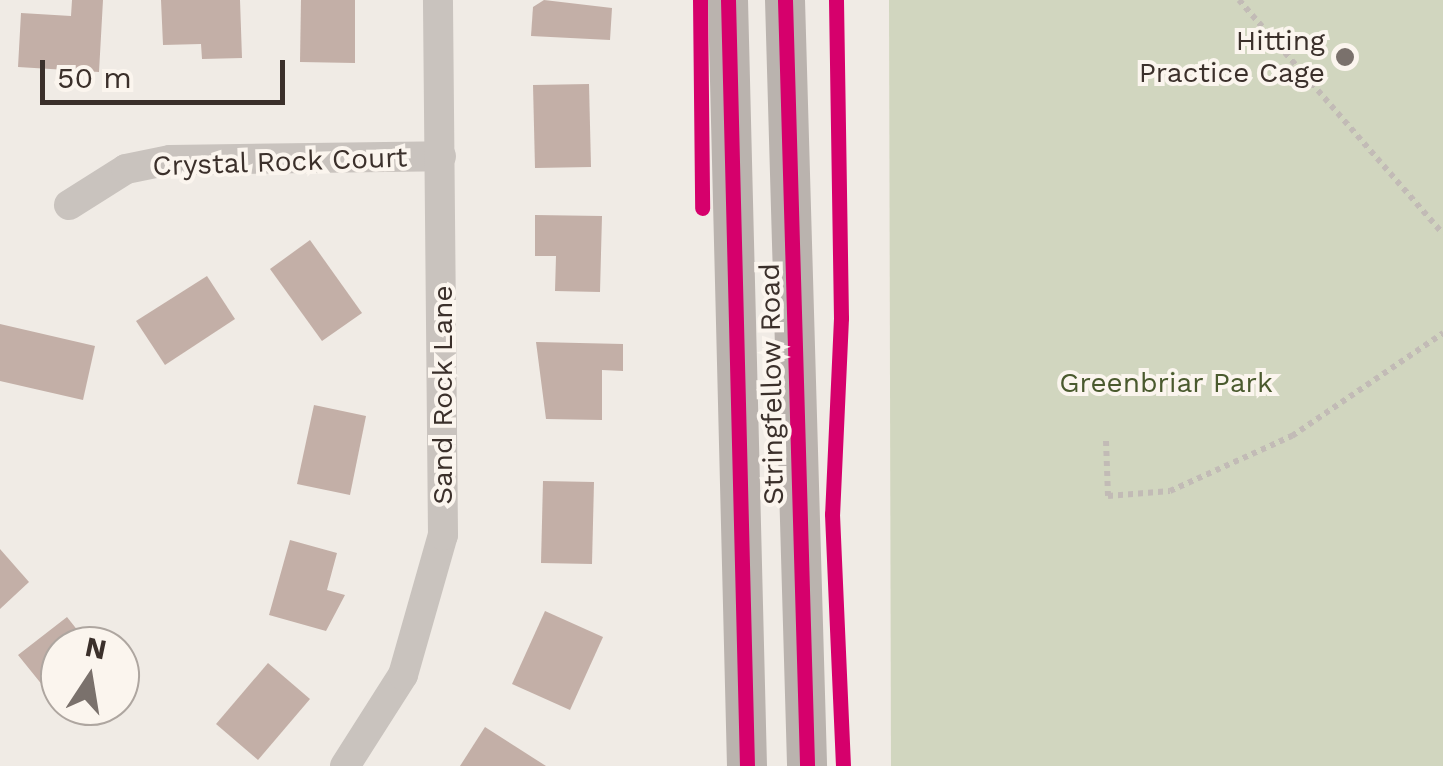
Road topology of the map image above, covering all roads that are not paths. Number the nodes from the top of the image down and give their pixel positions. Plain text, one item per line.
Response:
1 (438, 0) edge
2 (728, 0) edge
3 (786, 0) edge
4 (440, 156) junction
5 (69, 206) dead end
6 (345, 766) edge
7 (747, 766) edge
8 (806, 766) edge

1 - 4 street, Sand Rock Lane
2 - 7 main road, Stringfellow Road
3 - 8 main road, Stringfellow Road
4 - 5 street, Crystal Rock Court
4 - 6 street, Sand Rock Lane

